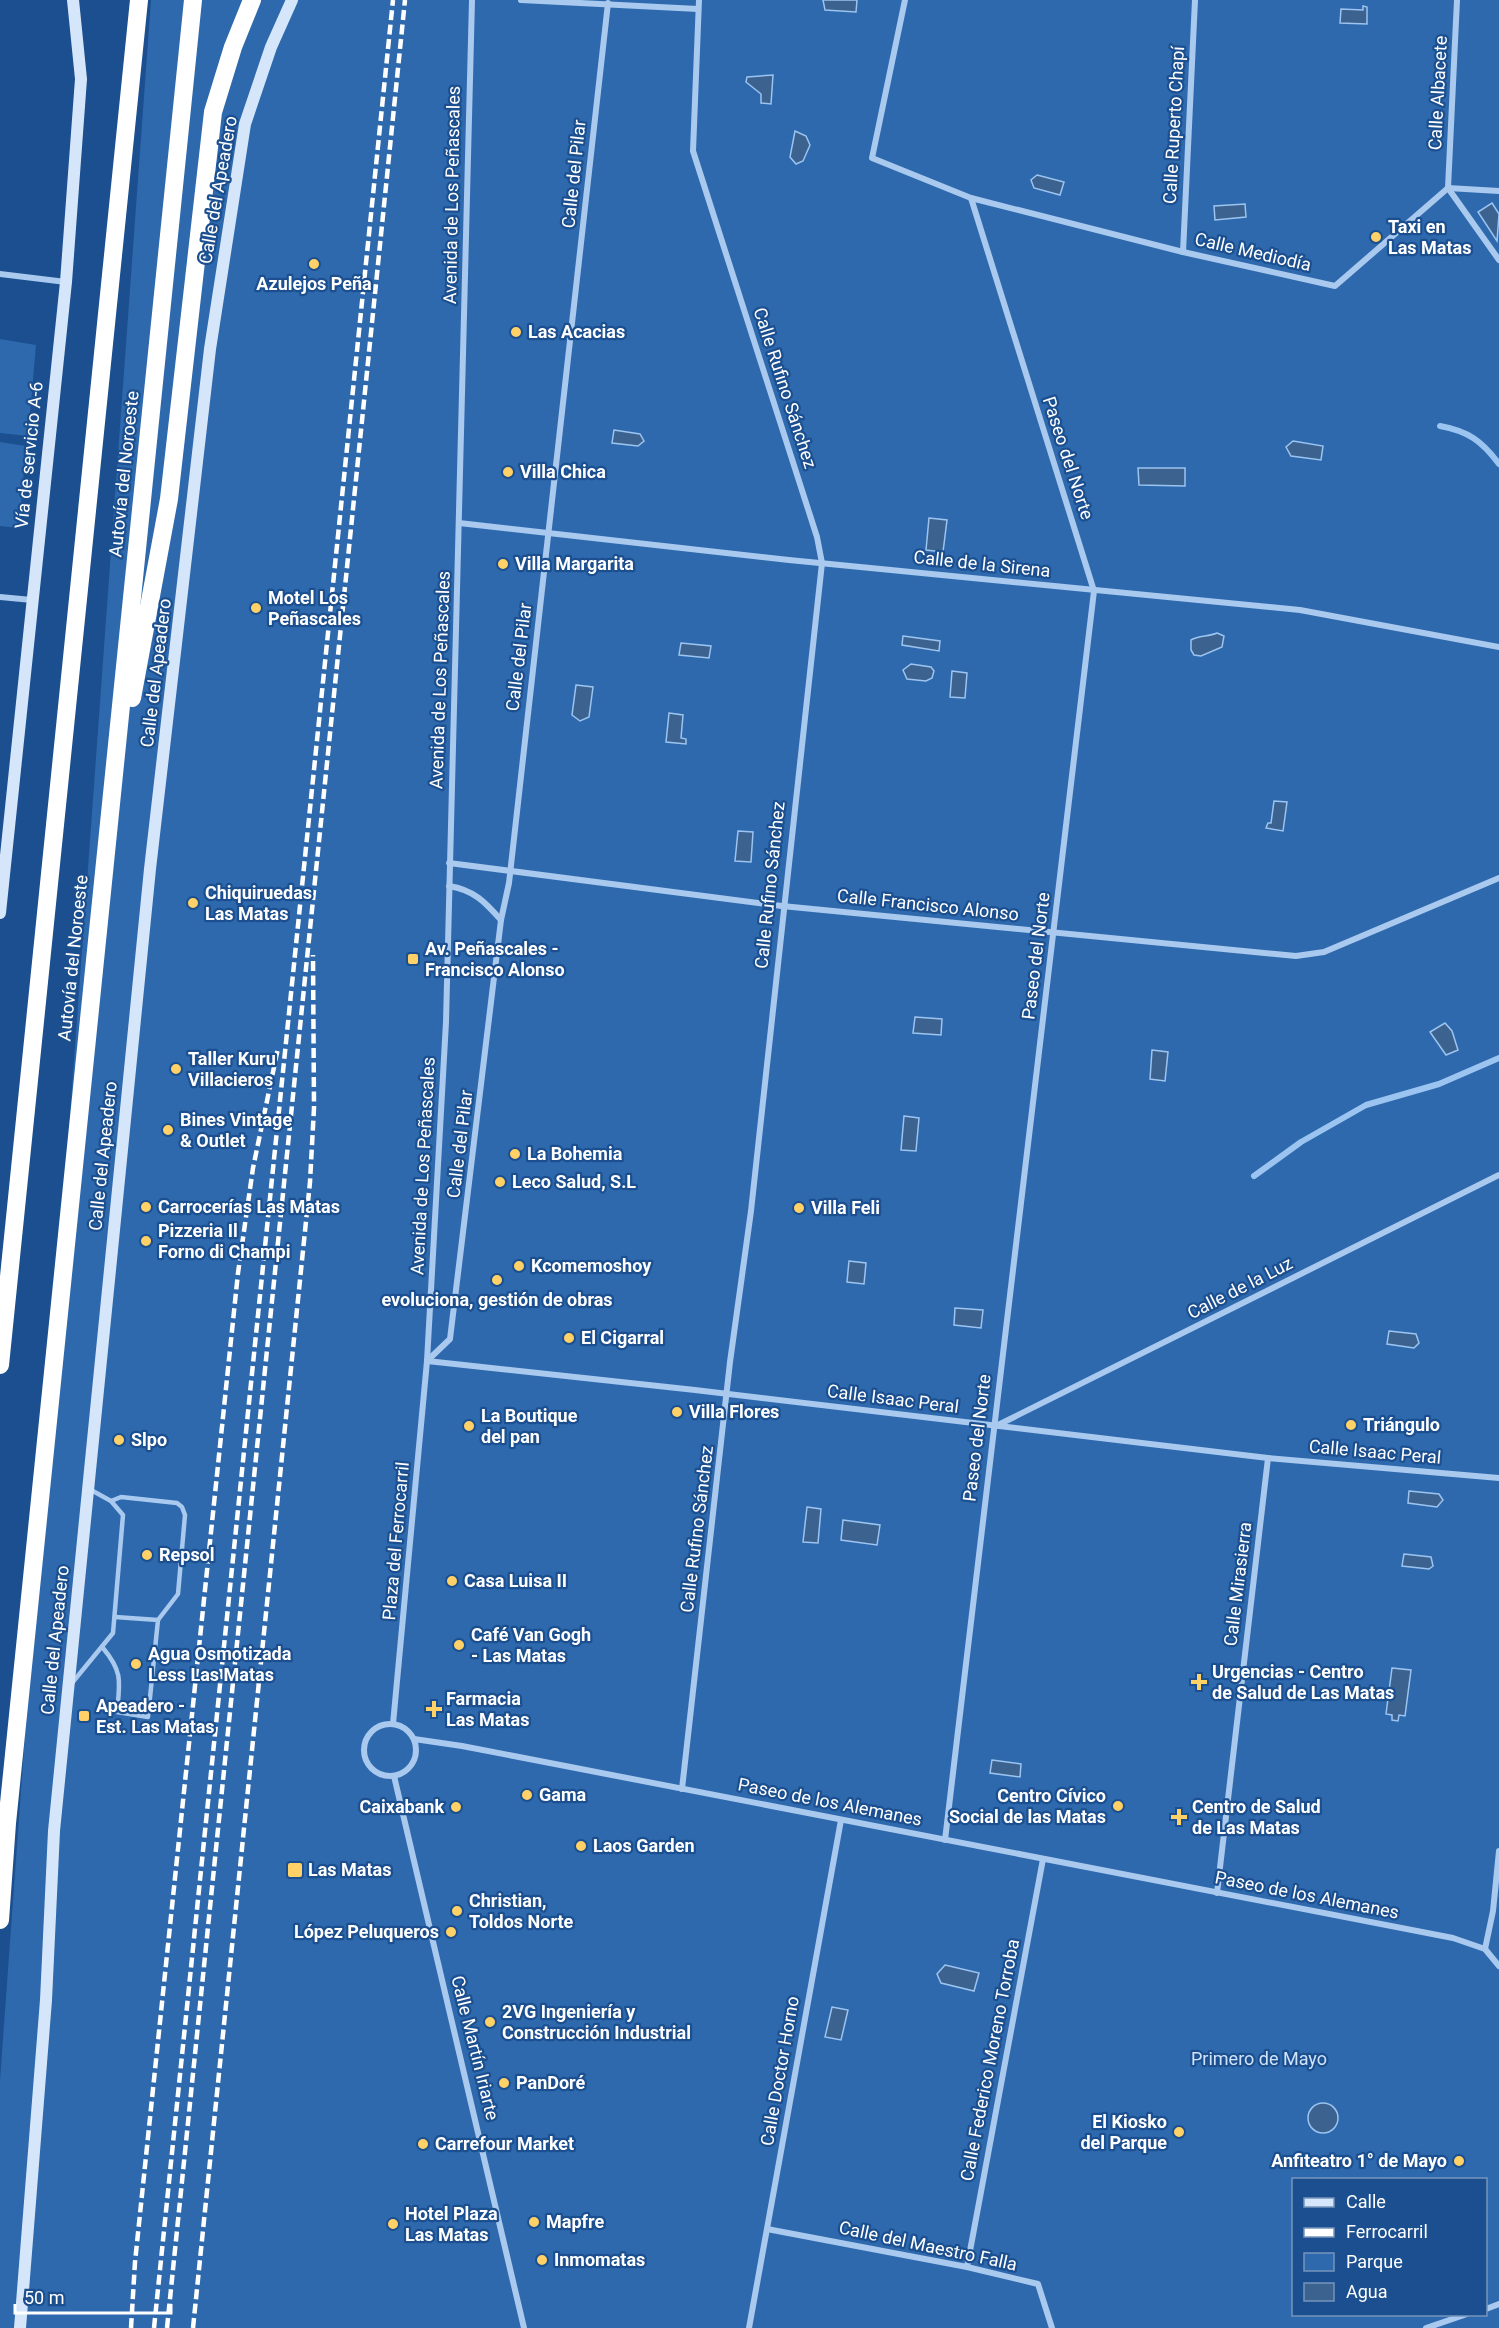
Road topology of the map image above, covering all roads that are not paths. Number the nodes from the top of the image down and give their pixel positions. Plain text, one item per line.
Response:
1 (73, 0) edge
2 (140, 0) edge
3 (192, 0) edge
4 (252, 0) edge
5 (292, 0) edge
6 (472, 0) edge
7 (522, 0) edge
8 (699, 0) edge
9 (904, 0) edge
10 (1195, 0) edge
11 (1457, 0) edge
12 (608, 3) junction
13 (698, 9) junction
14 (1448, 188) junction
15 (1499, 191) edge
16 (971, 198) junction
17 (1183, 252) junction
18 (1499, 260) edge
19 (0, 274) edge
20 (66, 282) junction
21 (459, 523) junction
22 (549, 534) junction
23 (822, 563) junction
24 (1094, 591) junction
25 (0, 597) edge
26 (32, 600) junction
27 (1499, 647) edge
28 (106, 838) junction
29 (449, 863) junction
30 (510, 869) junction
31 (1499, 878) edge
32 (449, 886) junction
33 (782, 906) junction
34 (0, 913) edge
35 (501, 920) junction
36 (1054, 932) junction
37 (1499, 1175) edge
38 (427, 1361) junction
39 (0, 1365) edge
40 (727, 1394) junction
41 (994, 1427) junction
42 (1268, 1458) junction
43 (1499, 1478) edge
44 (88, 1488) junction
45 (111, 1501) junction
46 (115, 1617) junction
47 (158, 1620) junction
48 (103, 1648) junction
49 (68, 1688) junction
50 (393, 1724) junction
51 (414, 1739) junction
52 (394, 1776) junction
53 (682, 1789) junction
54 (841, 1820) junction
55 (945, 1840) junction
56 (1499, 1851) edge
57 (1042, 1859) junction
58 (1217, 1893) junction
59 (1496, 1911) edge
60 (0, 1920) edge
61 (1485, 1950) junction
62 (1499, 1966) edge
63 (767, 2229) junction
64 (967, 2267) junction
65 (1461, 2316) edge
66 (20, 2328) edge
67 (524, 2328) edge
68 (750, 2328) edge
69 (1052, 2328) edge
70 (1426, 2328) edge

1 - 20 street, Vía de servicio A-6
2 - 39 highway, Autovía del Noroeste
3 - 28 highway, Autovía del Noroeste
4 - 28 highway
5 - 44 street, Calle del Apeadero
6 - 21 street, Avenida de Los Peñascales
7 - 12 street
8 - 13 street, Calle Rufino Sánchez
9 - 16 street
10 - 17 street, Calle Ruperto Chapí
11 - 14 street, Calle Albacete
12 - 13 street
12 - 22 street, Calle del Pilar
13 - 23 street, Calle Rufino Sánchez
14 - 15 street
14 - 17 street, Calle Mediodía
14 - 18 street
16 - 17 street, Calle Mediodía
16 - 24 street, Paseo del Norte
19 - 20 street
20 - 26 street, Vía de servicio A-6
21 - 22 street, Calle de la Sirena
21 - 29 street, Avenida de Los Peñascales
22 - 23 street, Calle de la Sirena
22 - 30 street, Calle del Pilar
23 - 24 street, Calle de la Sirena
23 - 33 street, Calle Rufino Sánchez
24 - 27 street, Calle de la Sirena
24 - 36 street, Paseo del Norte
25 - 26 street
26 - 34 street, Vía de servicio A-6
28 - 60 highway, Autovía del Noroeste
29 - 30 street, Calle Francisco Alonso
29 - 32 street, Avenida de Los Peñascales
30 - 33 street, Calle Francisco Alonso
30 - 35 street, Calle del Pilar
31 - 36 street, Calle Francisco Alonso
32 - 35 street
32 - 38 street, Avenida de Los Peñascales
33 - 36 street, Calle Francisco Alonso
33 - 40 street, Calle Rufino Sánchez
35 - 38 street, Calle del Pilar
36 - 41 street, Paseo del Norte
37 - 41 street, Calle de la Luz
38 - 40 street, Calle Isaac Peral
38 - 50 street, Plaza del Ferrocarril
40 - 41 street, Calle Isaac Peral
40 - 53 street, Calle Rufino Sánchez
41 - 42 street, Calle Isaac Peral
41 - 55 street, Paseo del Norte
42 - 43 street, Calle Isaac Peral
42 - 58 street, Calle Mirasierra
44 - 45 lane
44 - 49 street, Calle del Apeadero
45 - 46 lane
45 - 47 lane
46 - 47 lane
46 - 48 lane
47 - 48 lane
48 - 49 lane
49 - 66 street, Calle del Apeadero
50 - 51 street
50 - 52 street
51 - 52 street
51 - 53 street, Paseo de los Alemanes
52 - 67 street, Calle Martín Iriarte
53 - 54 street, Paseo de los Alemanes
54 - 55 street, Paseo de los Alemanes
54 - 63 street, Calle Doctor Horno
55 - 57 street, Paseo de los Alemanes
56 - 59 street
57 - 58 street, Paseo de los Alemanes
57 - 64 street, Calle Federico Moreno Torroba
58 - 61 street, Paseo de los Alemanes
59 - 61 street
61 - 62 street
63 - 64 street, Calle del Maestro Falla
63 - 68 street, Calle Doctor Horno
64 - 69 street, Calle del Maestro Falla
65 - 70 street

